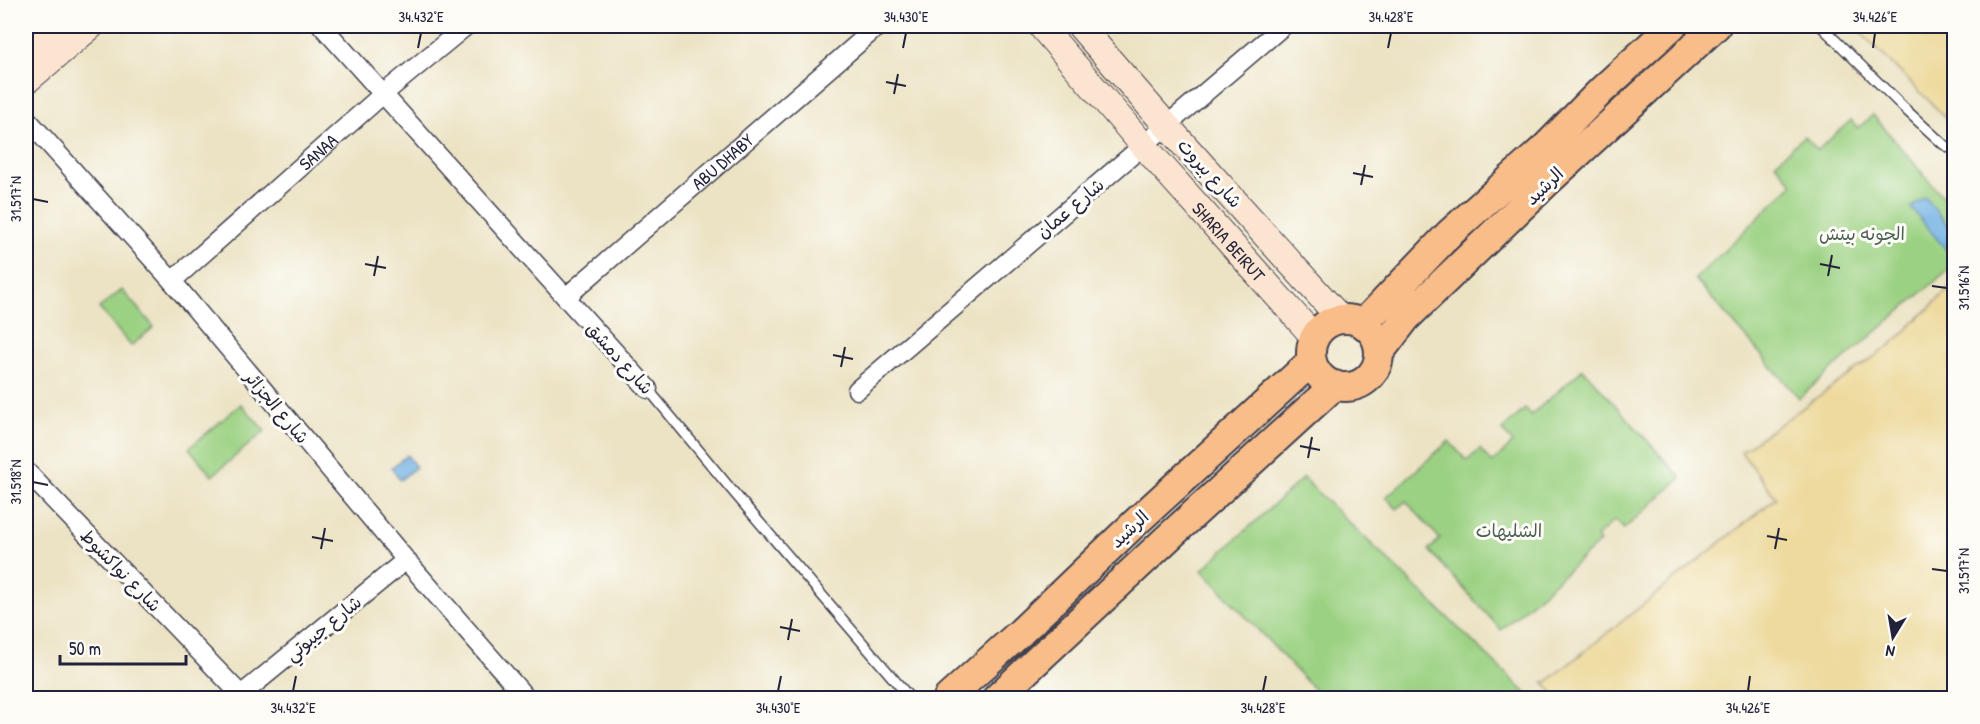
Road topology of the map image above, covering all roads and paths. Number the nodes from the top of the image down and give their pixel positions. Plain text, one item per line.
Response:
1 (60, 26) edge
2 (91, 26) edge
3 (322, 26) edge
4 (466, 26) edge
5 (878, 26) edge
6 (1041, 26) edge
7 (1080, 26) edge
8 (1283, 26) edge
9 (1672, 26) edge
10 (1716, 26) edge
11 (1821, 26) edge
12 (26, 55) edge
13 (26, 81) edge
14 (382, 95) junction
15 (26, 118) edge
16 (1166, 125) junction
17 (1143, 145) junction
18 (1954, 150) edge
19 (172, 282) junction
20 (566, 297) junction
21 (1352, 322) junction
22 (1313, 350) junction
23 (1379, 353) junction
24 (1335, 386) junction
25 (648, 389) joint
26 (857, 390) dead end
27 (26, 471) edge
28 (406, 560) junction
29 (243, 697) edge
30 (526, 699) edge
31 (910, 699) edge
32 (948, 699) edge
33 (997, 699) edge

1 - 12 main road
2 - 13 main road
3 - 14 street, شارع دمشق
4 - 14 street, SANAA
5 - 20 street, ABU DHABY
6 - 17 main road
7 - 16 main road, شارع بيروت
8 - 16 street, شارع عمان
9 - 21 main road, الرشيد
10 - 23 main road, الرشيد
11 - 18 lane
14 - 19 street, SANAA
14 - 20 street, شارع دمشق
15 - 19 street, شارع الجزائر
16 - 17 street, شارع عمان
16 - 21 main road, شارع بيروت
17 - 22 main road, SHARIA BEIRUT
17 - 26 street, شارع عمان
19 - 28 street, شارع الجزائر
20 - 25 street, شارع دمشق
21 - 22 main road
21 - 23 main road
22 - 24 main road
22 - 32 main road, الرشيد
23 - 24 main road
24 - 33 main road, الرشيد
25 - 31 lane, شارع دمشق
27 - 29 street, شارع نواكشوط
28 - 29 street, شارع جيبوتي
28 - 30 street, شارع الجزائر

